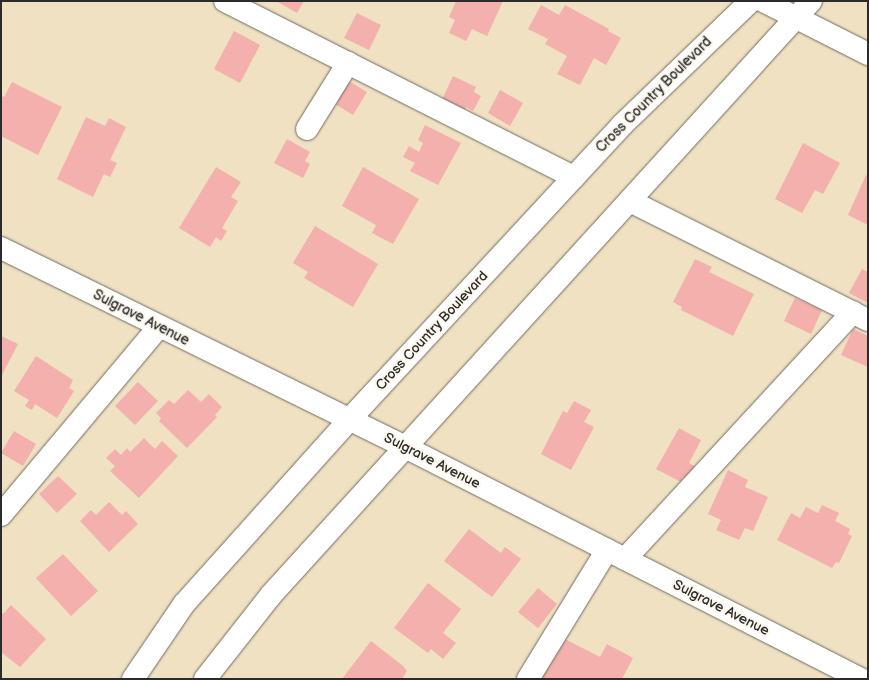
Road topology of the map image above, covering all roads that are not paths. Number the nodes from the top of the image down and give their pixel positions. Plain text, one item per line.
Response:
1 (225, 1) edge
2 (751, 1) edge
3 (762, 1) edge
4 (811, 1) edge
5 (796, 18) junction
6 (868, 54) edge
7 (348, 63) junction
8 (308, 129) dead end
9 (574, 177) junction
10 (630, 201) junction
11 (1, 248) edge
12 (860, 316) edge
13 (159, 327) junction
14 (349, 420) junction
15 (404, 447) junction
16 (1, 515) edge
17 (616, 554) junction
18 (133, 679) edge
19 (205, 679) edge
20 (528, 679) edge
21 (861, 679) edge

1 - 7 street
2 - 9 street, Cross Country Boulevard
3 - 5 street
4 - 5 street
5 - 6 street
5 - 10 street
7 - 8 street
7 - 9 street
9 - 14 street, Cross Country Boulevard
10 - 12 street
10 - 15 street
11 - 13 street, Sulgrave Avenue
12 - 17 street
13 - 14 street, Sulgrave Avenue
13 - 16 street
14 - 15 street, Sulgrave Avenue
14 - 18 street, Cross Country Boulevard
15 - 17 street, Sulgrave Avenue
15 - 19 street
17 - 20 street
17 - 21 street, Sulgrave Avenue

